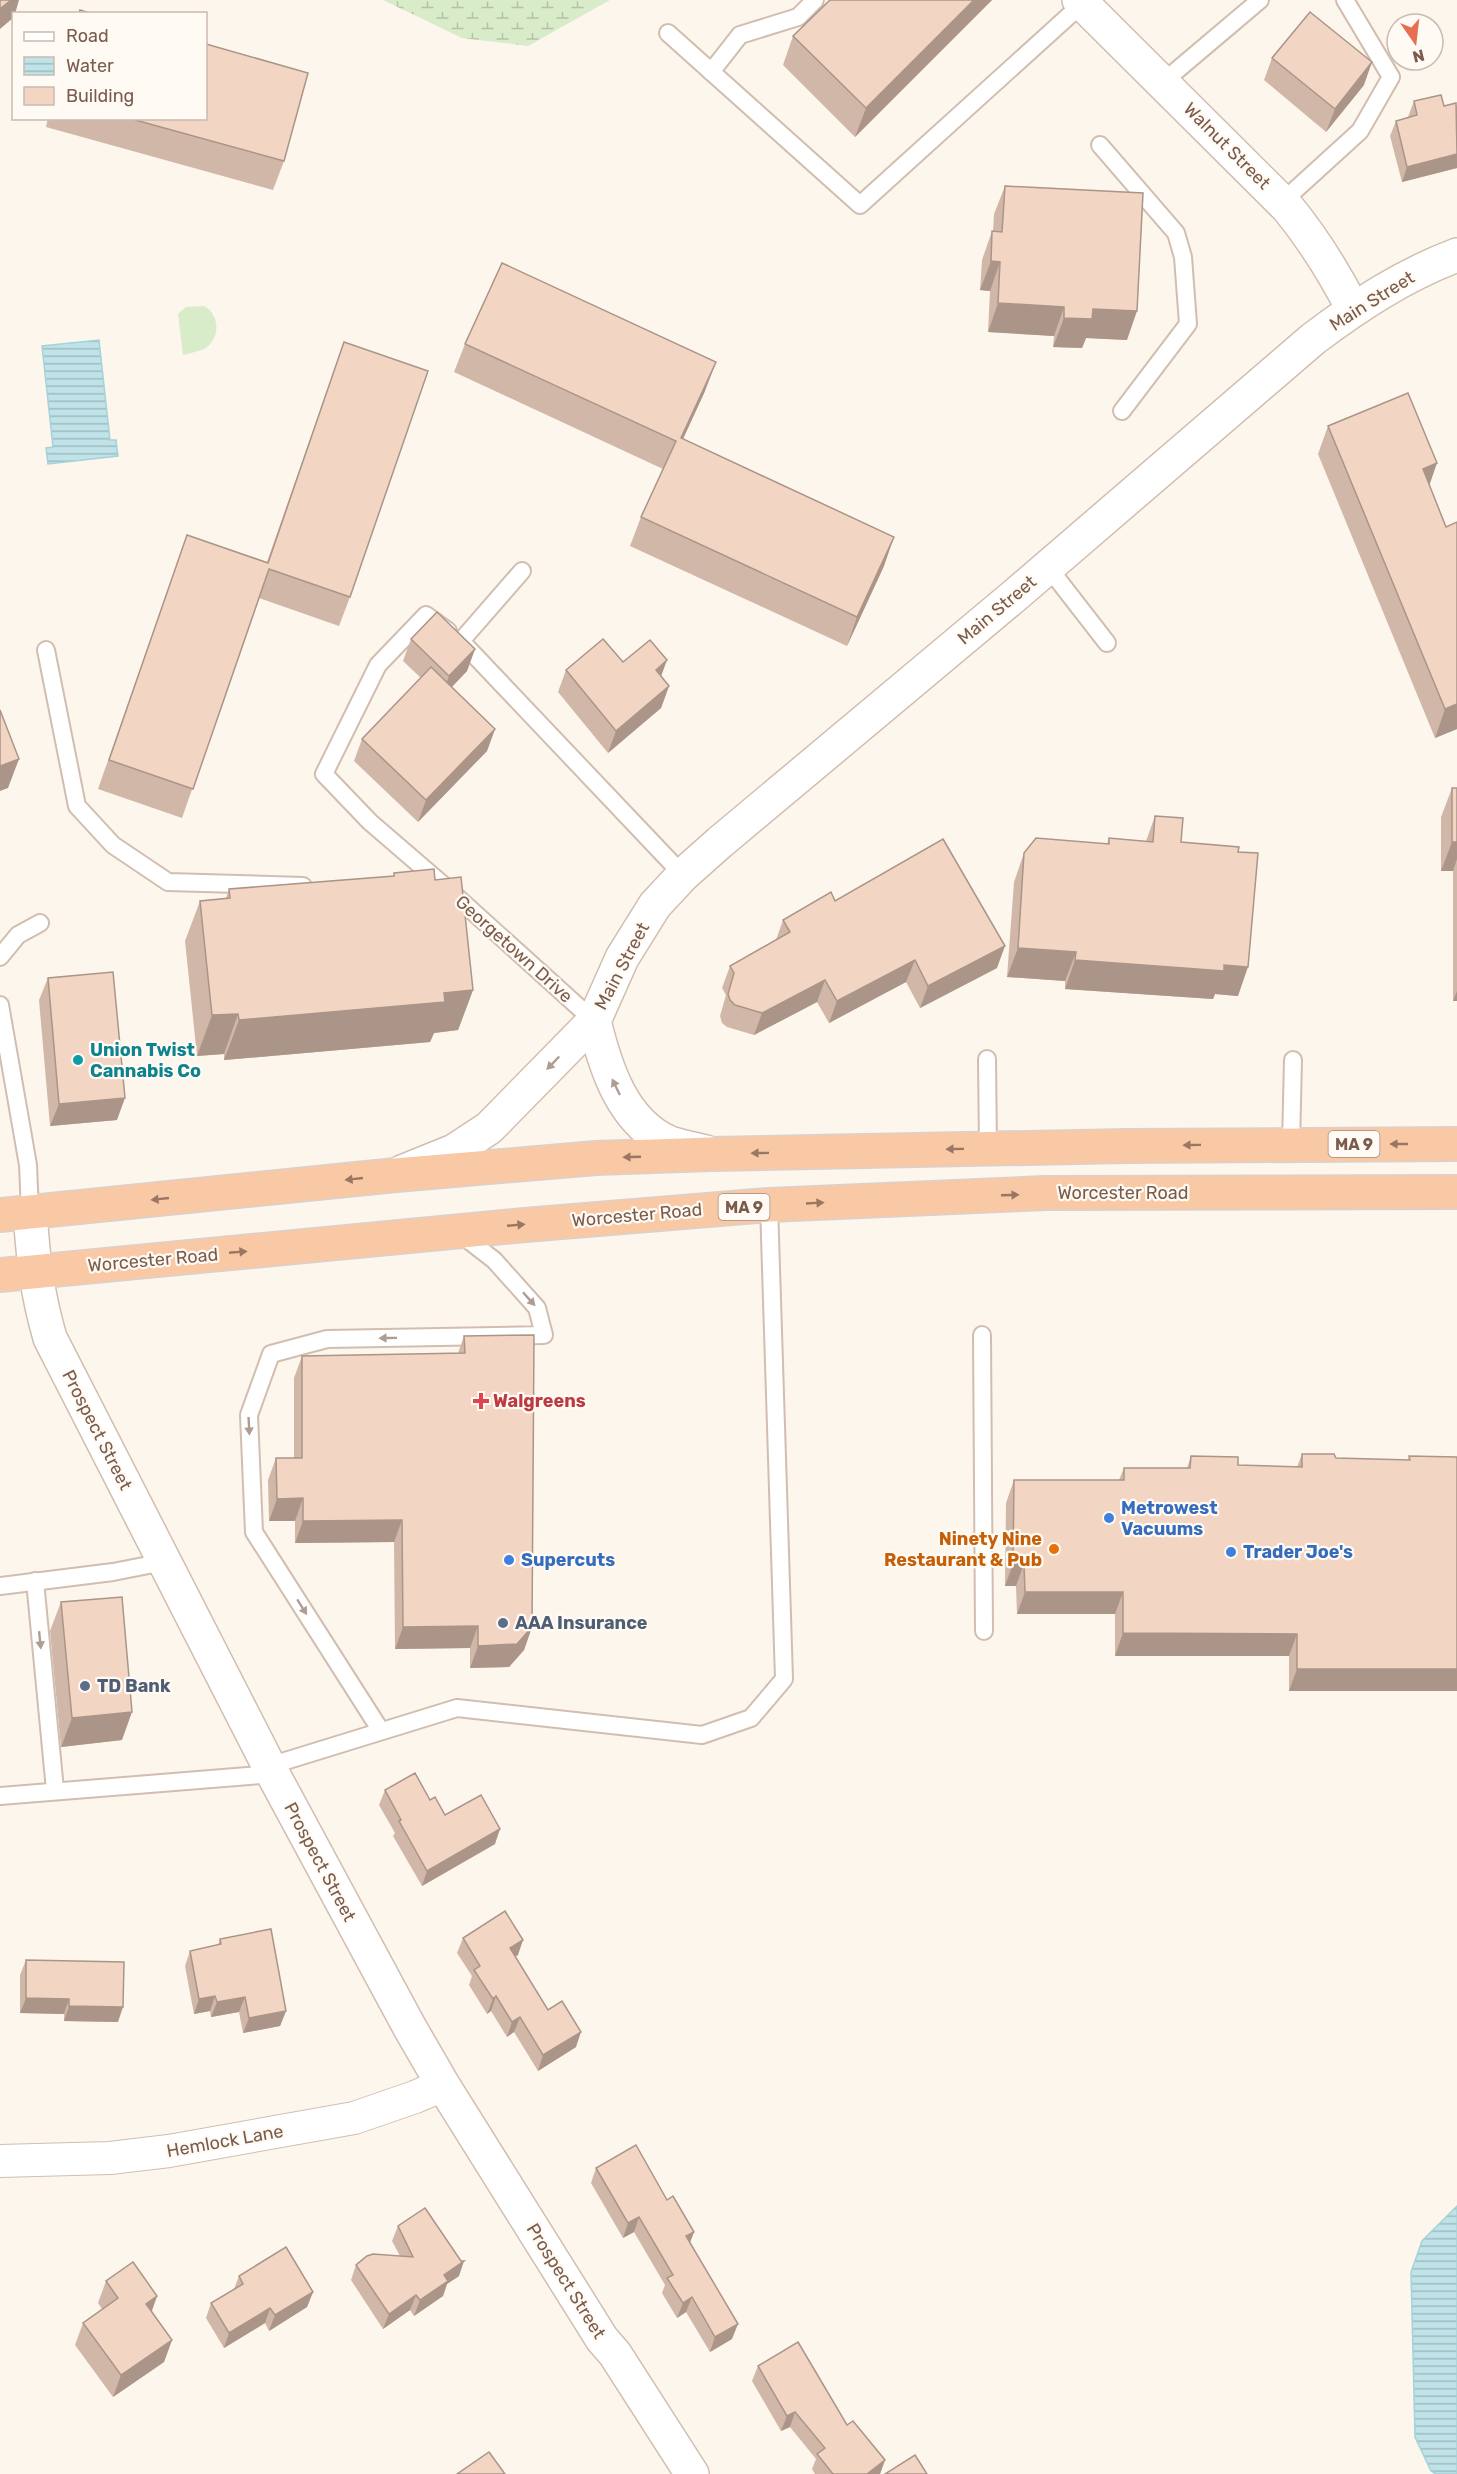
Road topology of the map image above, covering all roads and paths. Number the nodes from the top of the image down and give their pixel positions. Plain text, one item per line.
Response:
1 (815, 0) edge
2 (1260, 0) edge
3 (1345, 0) edge
4 (1081, 2) edge
5 (668, 33) dead end
6 (711, 72) junction
7 (1163, 82) junction
8 (1100, 145) dead end
9 (1282, 202) junction
10 (1457, 255) edge
11 (1353, 309) junction
12 (1122, 411) dead end
13 (1048, 567) junction
14 (522, 571) dead end
15 (461, 641) junction
16 (1107, 642) dead end
17 (46, 650) dead end
18 (683, 875) junction
19 (320, 886) edge
20 (425, 889) edge
21 (449, 890) junction
22 (40, 923) dead end
23 (0, 957) edge
24 (0, 1005) edge
25 (594, 1021) junction
26 (987, 1059) dead end
27 (1293, 1060) dead end
28 (1291, 1144) junction
29 (1457, 1144) edge
30 (988, 1149) junction
31 (711, 1154) junction
32 (396, 1175) junction
33 (1457, 1192) edge
34 (769, 1205) junction
35 (15, 1214) edge
36 (456, 1231) junction
37 (34, 1271) junction
38 (0, 1275) edge
39 (982, 1335) dead end
40 (164, 1562) junction
41 (35, 1581) junction
42 (0, 1586) edge
43 (984, 1631) dead end
44 (381, 1731) junction
45 (271, 1770) junction
46 (56, 1790) junction
47 (0, 1796) edge
48 (442, 2085) junction
49 (0, 2161) edge
50 (692, 2474) edge

1 - 6 lane
2 - 7 lane
3 - 9 lane
4 - 6 lane
4 - 7 street, Walnut Street
5 - 6 lane
7 - 9 street, Walnut Street
8 - 12 lane
9 - 11 street, Walnut Street
10 - 11 street, Main Street
11 - 13 street, Main Street
13 - 16 lane
13 - 18 street, Main Street
14 - 15 lane
15 - 18 lane
15 - 21 lane
17 - 19 lane
18 - 25 street, Main Street
20 - 21 lane, Georgetown Drive
21 - 25 lane, Georgetown Drive
22 - 23 lane
24 - 35 lane
31 -> 25 street, Main Street
25 -> 32 street, Main Street
26 - 30 lane
27 - 28 lane
29 -> 28 highway, MA 9
28 -> 30 highway, MA 9
30 -> 31 highway, MA 9
31 -> 32 highway, MA 9
32 -> 35 highway, MA 9
34 -> 33 highway, Worcester Road / MA 9
36 -> 34 highway, Worcester Road / MA 9
34 - 44 lane
35 - 37 street, Prospect Street
37 -> 36 highway, Worcester Road / MA 9
36 -> 44 lane
37 - 38 highway, Worcester Road / MA 9
37 - 40 street, Prospect Street
39 - 43 lane
40 - 41 lane
40 - 45 street, Prospect Street
41 - 42 lane
41 -> 46 lane
44 - 45 lane
45 - 46 lane
45 - 48 street, Prospect Street
46 - 47 lane
48 - 49 street, Hemlock Lane
48 - 50 street, Prospect Street

